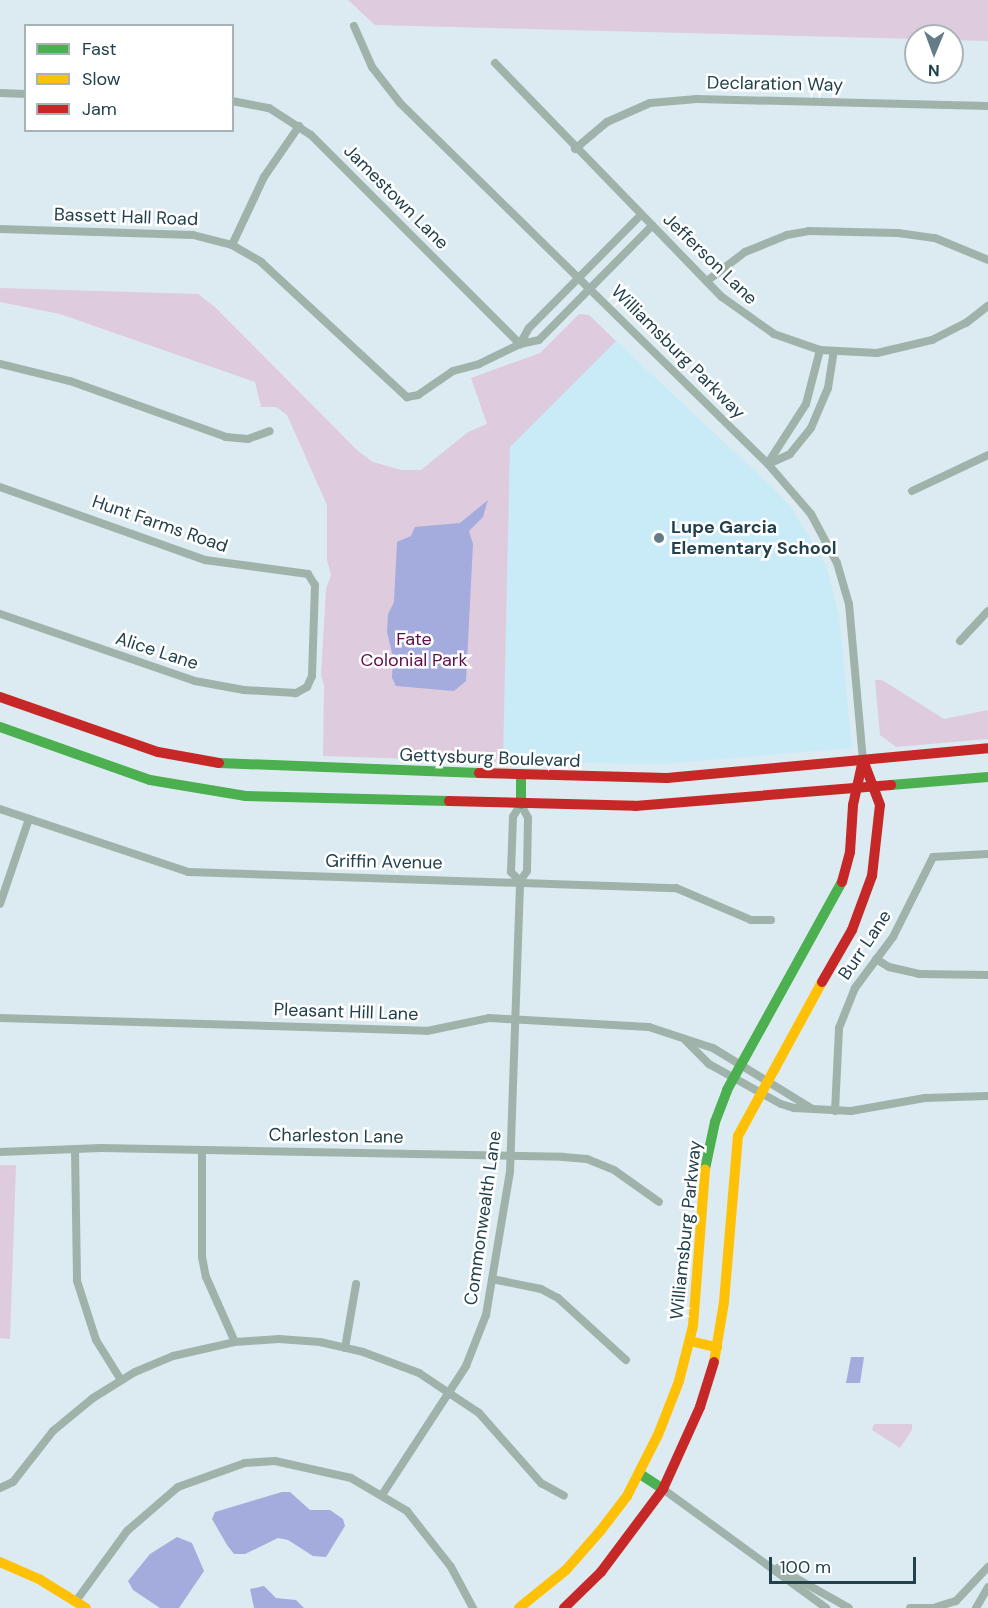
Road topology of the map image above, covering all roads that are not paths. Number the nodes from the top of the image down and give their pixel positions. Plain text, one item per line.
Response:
1 (354, 26) dead end
2 (495, 63) dead end
3 (0, 93) edge
4 (24, 94) edge
5 (234, 101) edge
6 (988, 106) edge
7 (299, 126) junction
8 (575, 149) junction
9 (641, 215) junction
10 (652, 226) junction
11 (0, 229) edge
12 (232, 245) junction
13 (988, 260) edge
14 (579, 277) junction
15 (706, 281) junction
16 (590, 288) junction
17 (988, 306) edge
18 (520, 344) junction
19 (820, 350) junction
20 (834, 352) junction
21 (0, 364) edge
22 (270, 431) dead end
23 (988, 455) edge
24 (768, 464) junction
25 (0, 487) edge
26 (912, 491) dead end
27 (988, 611) edge
28 (0, 614) edge
29 (960, 642) dead end
30 (307, 687) joint
31 (0, 697) edge
32 (0, 727) edge
33 (988, 748) edge
34 (863, 760) junction
35 (521, 775) junction
36 (988, 777) edge
37 (872, 787) junction
38 (857, 788) junction
39 (521, 804) junction
40 (0, 809) edge
41 (29, 819) junction
42 (988, 854) edge
43 (520, 881) junction
44 (0, 904) edge
45 (771, 920) dead end
46 (876, 959) junction
47 (988, 975) edge
48 (0, 1018) edge
49 (516, 1018) junction
50 (686, 1041) junction
51 (742, 1064) junction
52 (734, 1078) junction
53 (767, 1078) junction
54 (759, 1092) junction
55 (988, 1096) edge
56 (810, 1108) junction
57 (835, 1111) junction
58 (75, 1150) junction
59 (202, 1151) junction
60 (0, 1152) edge
61 (511, 1154) junction
62 (659, 1202) dead end
63 (492, 1279) junction
64 (356, 1284) dead end
65 (690, 1341) junction
66 (235, 1342) junction
67 (717, 1347) junction
68 (345, 1348) junction
69 (626, 1360) dead end
70 (122, 1380) junction
71 (449, 1392) junction
72 (640, 1474) junction
73 (0, 1488) edge
74 (663, 1490) junction
75 (382, 1495) junction
76 (564, 1496) dead end
77 (761, 1560) junction
78 (0, 1562) edge
79 (988, 1567) edge
80 (988, 1587) edge
81 (76, 1601) junction
82 (86, 1608) edge
83 (473, 1608) edge
84 (519, 1608) edge
85 (564, 1608) edge
86 (826, 1608) edge
87 (849, 1608) edge
88 (910, 1608) edge
89 (938, 1608) edge
90 (976, 1608) edge

1 - 14 street, Williamsburg Parkway
2 - 8 street, Jefferson Lane
3 - 4 street
5 - 7 street, Jamestown Lane
6 - 8 street, Declaration Way
7 - 12 street
7 - 18 street, Jamestown Lane
8 - 9 street, Jefferson Lane
9 - 10 street, Jefferson Lane
9 - 14 street
10 - 15 street, Jefferson Lane
10 - 16 street
11 - 12 street, Bassett Hall Road
12 - 18 street, Bassett Hall Road
13 - 15 street
14 - 16 street, Williamsburg Parkway
14 - 18 street
15 - 19 street, Jefferson Lane
16 - 18 street
16 - 24 street, Williamsburg Parkway
17 - 20 street, Jefferson Lane
19 - 20 street, Jefferson Lane
19 - 24 street
20 - 24 street
21 - 22 street
23 - 26 street
24 - 34 street, Williamsburg Parkway
25 - 30 street, Hunt Farms Road
27 - 29 street
28 - 30 street, Alice Lane
31 - 35 street, Gettysburg Boulevard
32 - 39 street
33 - 34 street, Gettysburg Boulevard
34 - 35 street, Gettysburg Boulevard
34 - 37 street, Williamsburg Parkway
34 - 38 street, Williamsburg Parkway
35 - 39 street
36 - 37 street
37 - 38 street
37 - 53 street, Williamsburg Parkway
38 - 39 street
38 - 51 street, Williamsburg Parkway
39 - 43 street, Commonwealth Lane
39 - 43 street, Commonwealth Lane
40 - 41 street, Griffin Avenue
41 - 43 street, Griffin Avenue
41 - 44 street
42 - 46 street, Burr Lane
43 - 45 street, Griffin Avenue
43 - 49 street, Commonwealth Lane
46 - 47 street
46 - 57 street, Burr Lane
48 - 49 street, Pleasant Hill Lane
49 - 50 street, Pleasant Hill Lane
49 - 61 street, Commonwealth Lane
50 - 51 street, Pleasant Hill Lane
50 - 52 street, Pleasant Hill Lane
51 - 52 street, Williamsburg Parkway
51 - 53 street, Pleasant Hill Lane
52 - 54 street, Pleasant Hill Lane
52 - 65 street, Williamsburg Parkway
53 - 54 street, Williamsburg Parkway
53 - 56 street, Pleasant Hill Lane
54 - 56 street, Pleasant Hill Lane
54 - 67 street, Williamsburg Parkway
55 - 57 street, Pleasant Hill Lane
56 - 57 street, Pleasant Hill Lane
58 - 59 street, Charleston Lane
58 - 60 street, Charleston Lane
58 - 70 street
59 - 61 street, Charleston Lane
59 - 66 street
61 - 62 street, Charleston Lane
61 - 63 street, Commonwealth Lane
63 - 69 street
63 - 71 street, Commonwealth Lane
64 - 68 street
65 - 67 street
65 - 72 street, Williamsburg Parkway
66 - 68 street
66 - 70 street
67 - 74 street, Williamsburg Parkway
68 - 71 street
70 - 73 street
71 - 75 street, Commonwealth Lane
71 - 76 street
72 - 74 street
72 - 84 street, Williamsburg Parkway
74 - 77 street
74 - 85 street, Williamsburg Parkway
75 - 81 street
75 - 83 street
77 - 86 street
77 - 87 street
78 - 81 street
79 - 89 street
80 - 90 street
81 - 82 street
88 - 89 street

